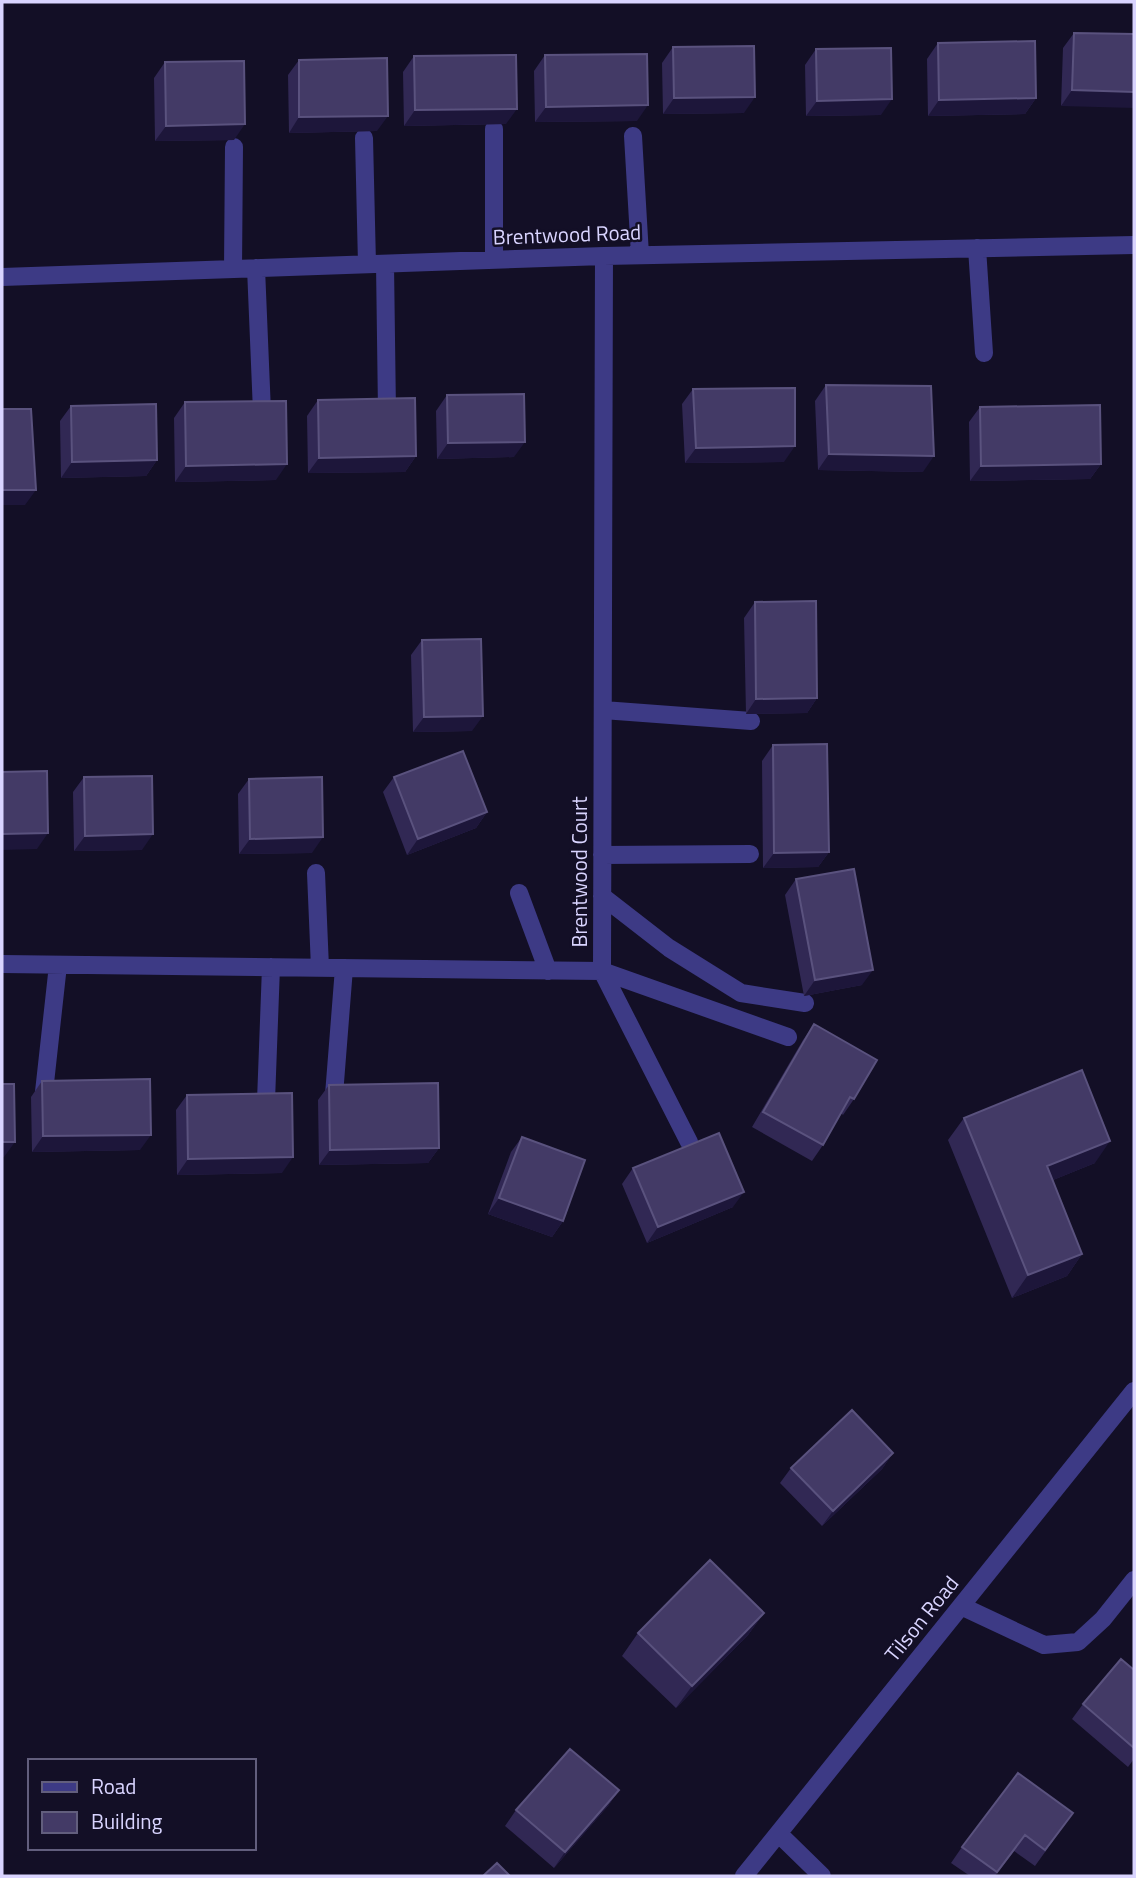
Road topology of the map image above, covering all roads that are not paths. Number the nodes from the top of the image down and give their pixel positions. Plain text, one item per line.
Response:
1 (494, 129) edge
2 (633, 136) dead end
3 (364, 138) edge
4 (234, 147) dead end
5 (1134, 245) edge
6 (978, 248) junction
7 (640, 255) junction
8 (604, 256) junction
9 (494, 260) junction
10 (376, 264) junction
11 (256, 268) junction
12 (233, 269) junction
13 (2, 277) edge
14 (984, 353) dead end
15 (262, 412) edge
16 (387, 412) edge
17 (603, 710) junction
18 (751, 721) dead end
19 (750, 854) dead end
20 (602, 855) junction
21 (316, 873) dead end
22 (519, 893) dead end
23 (602, 896) junction
24 (2, 964) edge
25 (58, 965) junction
26 (271, 967) junction
27 (320, 968) junction
28 (344, 968) junction
29 (548, 971) junction
30 (602, 971) junction
31 (805, 1003) dead end
32 (788, 1037) dead end
33 (44, 1092) edge
34 (334, 1095) edge
35 (267, 1101) edge
36 (689, 1142) edge
37 (1134, 1391) edge
38 (1134, 1580) edge
39 (961, 1606) junction
40 (779, 1834) junction
41 (744, 1876) edge
42 (822, 1876) edge

1 - 9 street
2 - 7 street
3 - 10 street
4 - 12 street
5 - 6 street, Brentwood Road
6 - 7 street, Brentwood Road
6 - 14 street
7 - 8 street, Brentwood Road
8 - 9 street, Brentwood Road
8 - 17 street, Brentwood Court
9 - 10 street, Brentwood Road
10 - 11 street, Brentwood Road
10 - 16 street
11 - 12 street, Brentwood Road
11 - 15 street
12 - 13 street, Brentwood Road
17 - 18 street
17 - 20 street, Brentwood Court
19 - 20 street
20 - 23 street, Brentwood Court
21 - 27 street
22 - 29 street
23 - 30 street, Brentwood Court
23 - 31 street
24 - 25 street, Brentwood Court
25 - 26 street, Brentwood Court
25 - 33 street
26 - 27 street, Brentwood Court
26 - 35 street
27 - 28 street, Brentwood Court
28 - 29 street, Brentwood Court
28 - 34 street
29 - 30 street, Brentwood Court
30 - 32 street
30 - 36 street
37 - 39 street, Tilson Road
38 - 39 street
39 - 40 street, Tilson Road
40 - 41 street, Tilson Road
40 - 42 street

